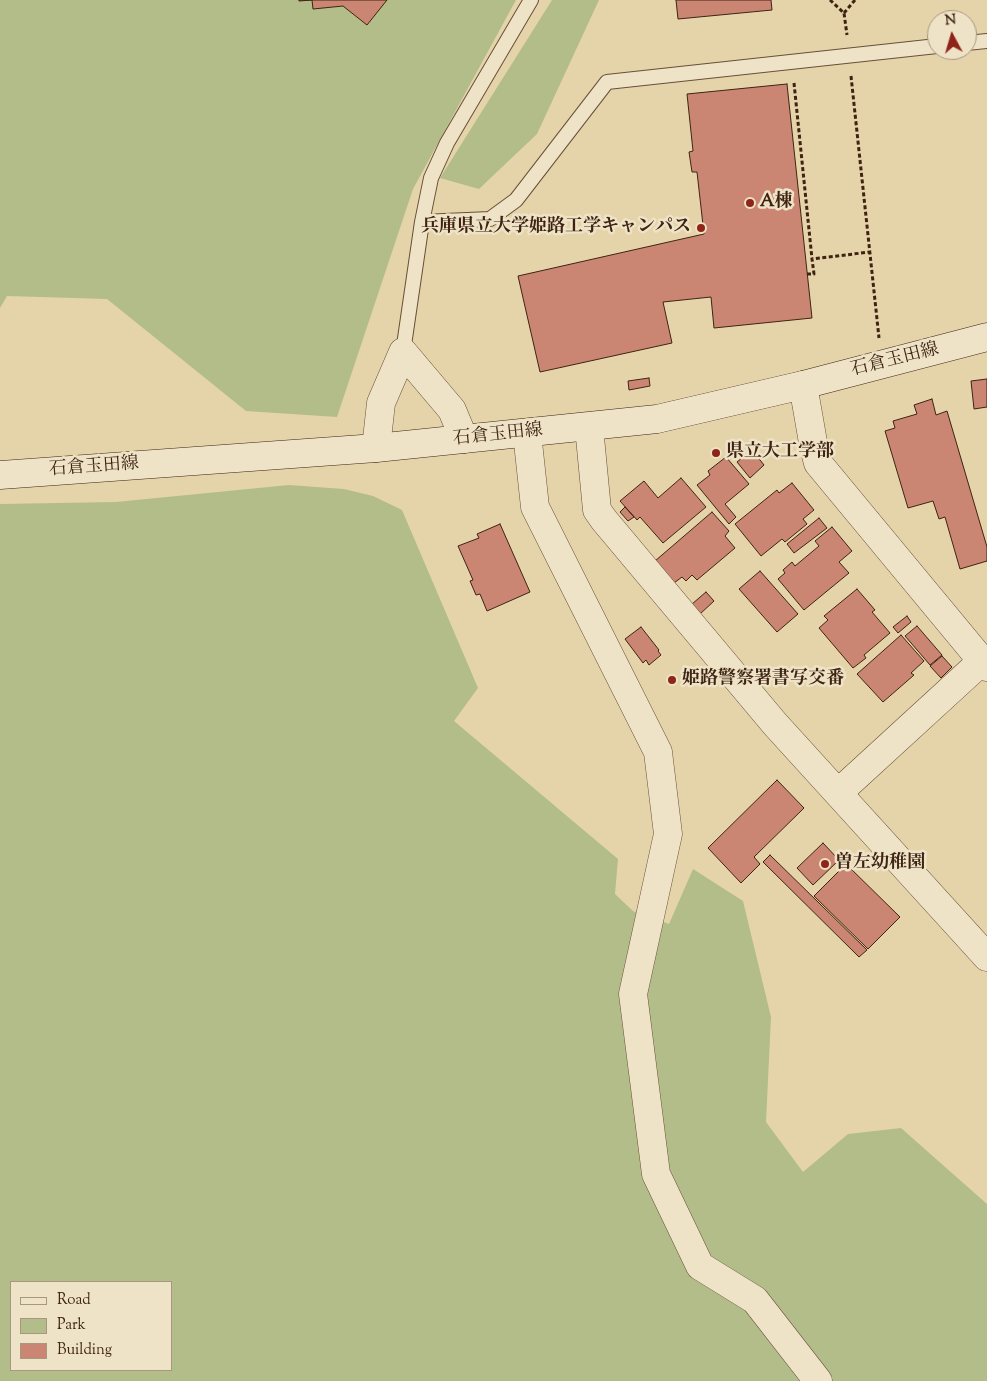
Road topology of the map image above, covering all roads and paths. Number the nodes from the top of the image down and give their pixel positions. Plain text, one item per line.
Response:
1 (531, 0) edge
2 (830, 0) edge
3 (855, 0) edge
4 (844, 13) junction
5 (847, 35) dead end
6 (927, 47) edge
7 (851, 70) dead end
8 (793, 75) dead end
9 (422, 222) junction
10 (870, 252) junction
11 (812, 259) junction
12 (806, 274) dead end
13 (987, 337) edge
14 (879, 339) dead end
15 (403, 352) junction
16 (803, 385) junction
17 (588, 427) junction
18 (527, 433) junction
19 (464, 439) junction
20 (376, 448) junction
21 (0, 475) edge
22 (984, 664) edge
23 (838, 793) junction
24 (987, 957) edge
25 (818, 1381) edge

1 - 9 lane
2 - 4 path
3 - 4 path
4 - 5 path
6 - 9 lane
7 - 10 path
8 - 11 path
9 - 15 lane
10 - 11 path
10 - 14 path
11 - 12 path
13 - 16 street, 石倉玉田線
15 - 19 street
15 - 20 street
16 - 17 street, 石倉玉田線
16 - 22 street
17 - 18 street, 石倉玉田線
17 - 23 street
18 - 19 street, 石倉玉田線
18 - 25 street
19 - 20 street, 石倉玉田線
20 - 21 street, 石倉玉田線
22 - 23 street
23 - 24 street

